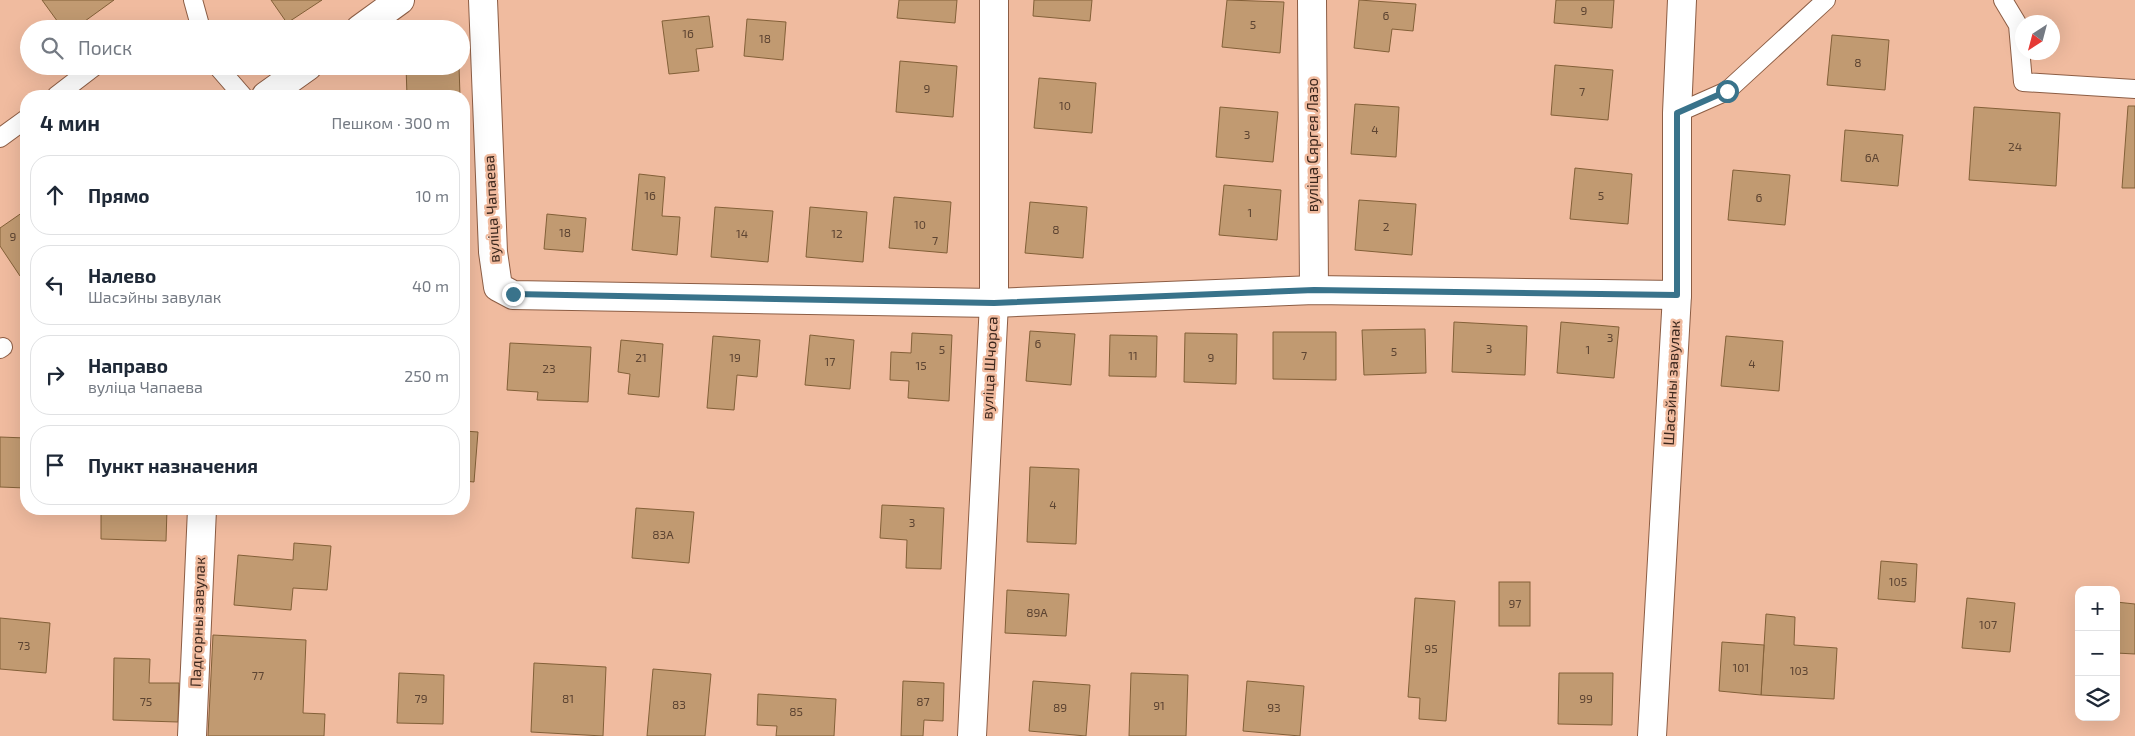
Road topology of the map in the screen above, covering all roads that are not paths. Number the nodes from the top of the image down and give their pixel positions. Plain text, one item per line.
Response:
1 (193, 0) edge
2 (400, 0) edge
3 (483, 0) edge
4 (994, 0) edge
5 (1312, 0) edge
6 (1682, 0) edge
7 (1826, 0) edge
8 (2003, 0) edge
9 (199, 20) edge
10 (372, 20) edge
11 (83, 75) edge
12 (225, 75) edge
13 (295, 75) edge
14 (2135, 88) edge
15 (64, 90) edge
16 (238, 90) edge
17 (274, 90) edge
18 (1677, 113) junction
19 (20, 123) edge
20 (0, 138) edge
21 (1314, 290) junction
22 (1677, 295) junction
23 (994, 303) junction
24 (202, 515) edge
25 (192, 736) edge
26 (972, 736) edge
27 (1652, 736) edge

1 - 9 lane
2 - 10 street
3 - 23 street, вуліца Чапаева
4 - 23 street, вуліца Шчорса
5 - 21 street, вуліца Сяргея Лазо
6 - 18 street, Шасэйны завулак
7 - 18 lane
8 - 14 lane
11 - 15 lane
12 - 16 lane
13 - 17 street
18 - 22 street, Шасэйны завулак
19 - 20 lane
21 - 22 street, вуліца Чапаева
21 - 23 street, вуліца Чапаева
22 - 27 street, Шасэйны завулак
23 - 26 street, вуліца Шчорса
24 - 25 street, Падгорны завулак

